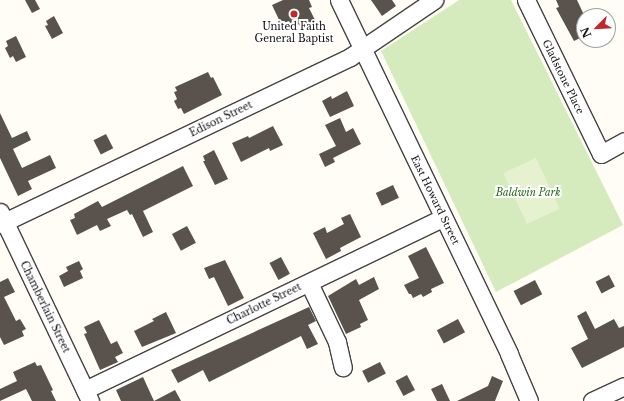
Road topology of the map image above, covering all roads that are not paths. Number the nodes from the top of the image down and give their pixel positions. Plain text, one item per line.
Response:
1 (339, 0) edge
2 (434, 0) edge
3 (526, 0) edge
4 (363, 49) junction
5 (624, 141) edge
6 (443, 218) junction
7 (2, 219) edge
8 (309, 283) junction
9 (343, 367) dead end
10 (624, 386) edge
11 (88, 396) edge
12 (529, 401) edge
13 (592, 401) edge

1 - 4 street, East Howard Street
2 - 4 street, Edison Street
3 - 5 street, Gladstone Place
4 - 6 street, East Howard Street
4 - 7 street, Edison Street
6 - 8 street, Charlotte Street
6 - 12 street, East Howard Street
7 - 11 street, Chamberlain Street
8 - 9 street
8 - 11 street, Charlotte Street
10 - 13 street

